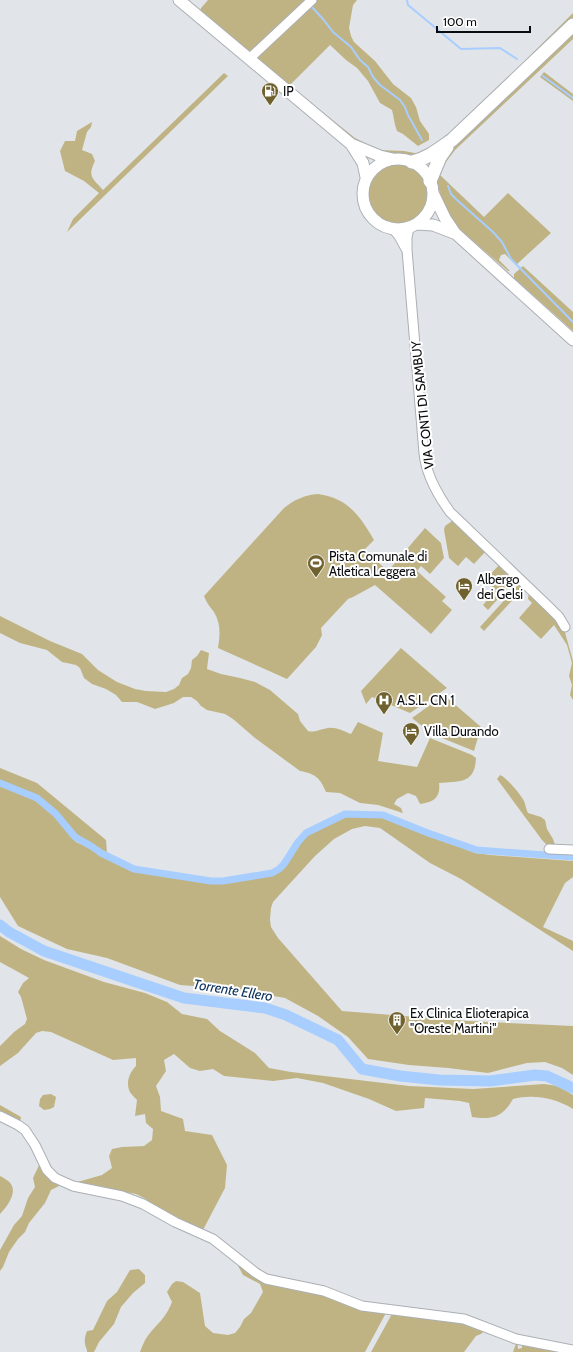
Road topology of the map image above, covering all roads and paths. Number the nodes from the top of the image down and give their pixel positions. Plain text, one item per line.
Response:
1 (178, 0) edge
2 (312, 0) edge
3 (573, 25) edge
4 (249, 59) junction
5 (452, 140) junction
6 (351, 144) junction
7 (392, 159) junction
8 (412, 162) junction
9 (366, 177) junction
10 (432, 187) junction
11 (413, 226) junction
12 (393, 229) junction
13 (455, 233) junction
14 (407, 250) junction
15 (573, 340) edge
16 (565, 627) dead end
17 (549, 849) dead end
18 (573, 850) edge
19 (0, 1116) edge
20 (573, 1350) edge

1 - 4 main road
2 - 4 street
3 - 5 highway
4 - 6 main road
5 - 8 highway
5 - 10 highway
6 - 7 main road
6 - 9 main road
7 - 8 main road
7 - 9 main road
8 - 10 main road
9 - 12 main road
10 - 11 main road
10 - 13 main road
11 - 12 main road
11 - 13 main road
11 - 14 street, VIA CONTI DI SAMBUY
12 - 14 street, VIA CONTI DI SAMBUY
13 - 15 main road
14 - 16 street, VIA CONTI DI SAMBUY
17 - 18 street
19 - 20 street

